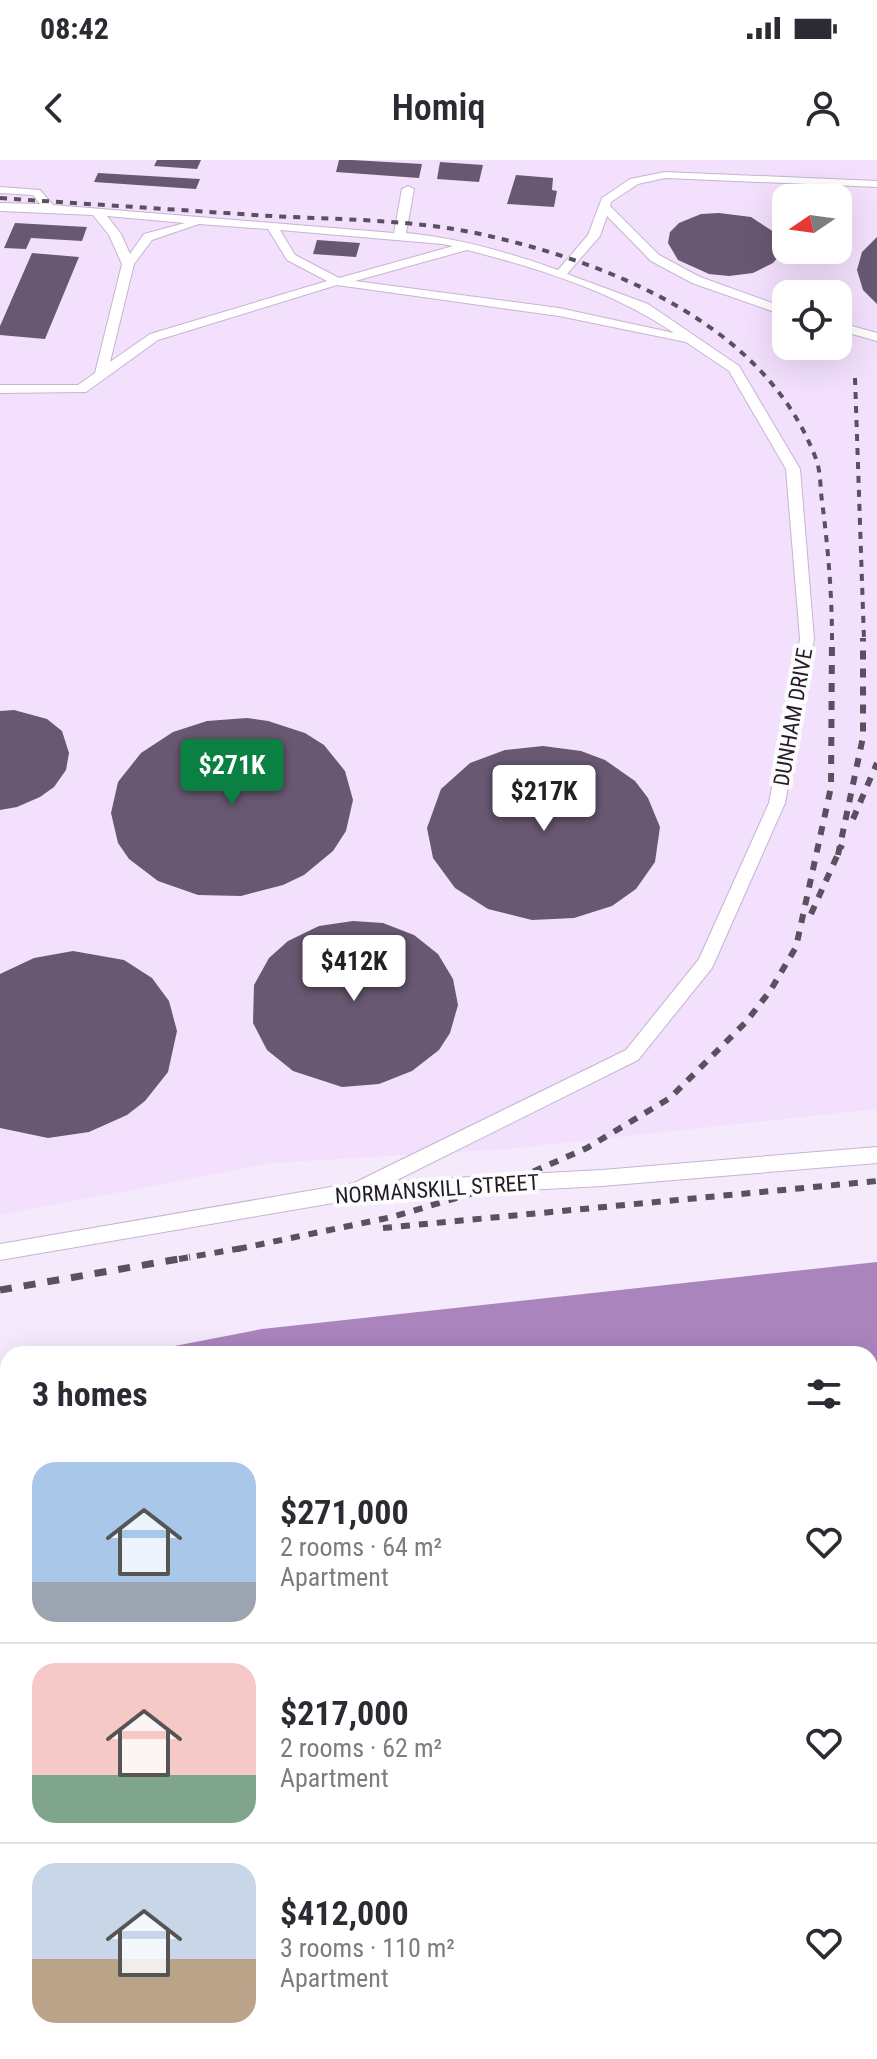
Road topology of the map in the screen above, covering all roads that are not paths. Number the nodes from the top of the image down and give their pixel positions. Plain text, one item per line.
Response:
1 (877, 184) edge
2 (408, 189) dead end
3 (0, 190) edge
4 (0, 207) edge
5 (604, 207) junction
6 (49, 208) junction
7 (97, 212) junction
8 (203, 221) junction
9 (272, 227) junction
10 (399, 237) junction
11 (467, 246) junction
12 (128, 264) junction
13 (560, 275) junction
14 (338, 282) junction
15 (772, 307) edge
16 (852, 330) edge
17 (877, 337) edge
18 (693, 341) junction
19 (101, 374) junction
20 (0, 389) edge
21 (877, 1155) edge
22 (357, 1191) junction
23 (0, 1252) edge

1 - 5 lane
2 - 10 lane
3 - 6 lane
4 - 6 lane, DUNHAM DRIVE
5 - 13 lane
5 - 15 lane
6 - 7 lane, DUNHAM DRIVE
7 - 8 lane, DUNHAM DRIVE
7 - 12 lane
8 - 9 lane, DUNHAM DRIVE
8 - 12 lane
9 - 10 lane, DUNHAM DRIVE
9 - 14 lane
10 - 11 lane, DUNHAM DRIVE
11 - 13 lane, DUNHAM DRIVE
11 - 14 lane
12 - 19 lane
13 - 18 lane, DUNHAM DRIVE
14 - 18 lane
14 - 19 lane
16 - 17 lane
18 - 22 lane, DUNHAM DRIVE
19 - 20 lane
21 - 22 lane, NORMANSKILL STREET
22 - 23 lane, NORMANSKILL STREET

